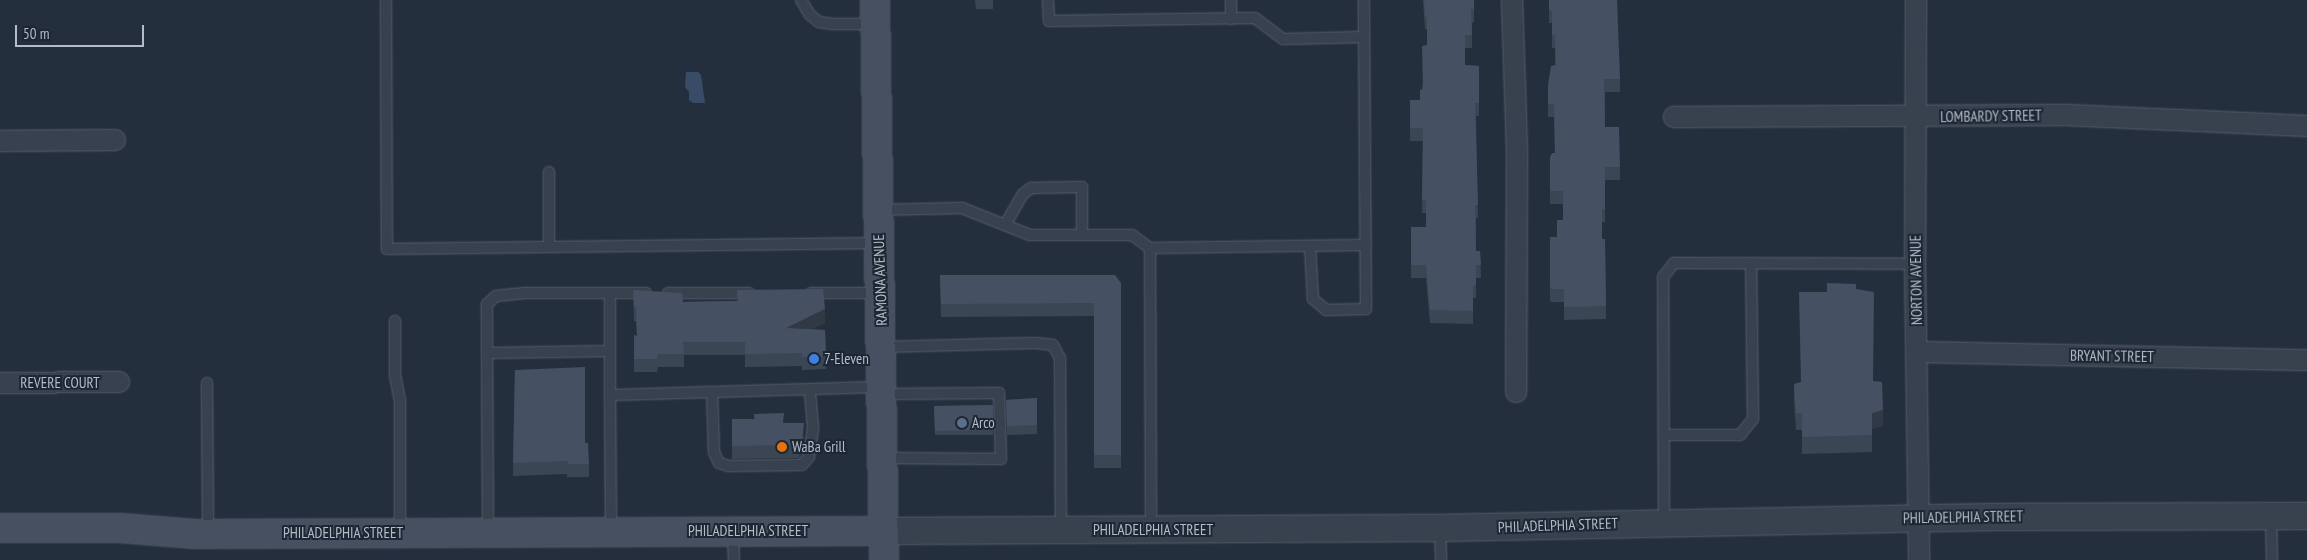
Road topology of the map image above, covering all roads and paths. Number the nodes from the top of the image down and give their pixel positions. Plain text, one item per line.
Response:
1 (386, 0) edge
2 (801, 0) edge
3 (1048, 0) edge
4 (1232, 0) edge
5 (1364, 0) edge
6 (1512, 0) edge
7 (1916, 0) edge
8 (875, 12) edge
9 (1232, 19) junction
10 (1364, 37) junction
11 (1674, 117) dead end
12 (1915, 117) junction
13 (2307, 126) edge
14 (115, 140) dead end
15 (0, 141) edge
16 (549, 172) dead end
17 (878, 210) junction
18 (1005, 225) junction
19 (1082, 235) junction
20 (878, 243) junction
21 (1366, 245) junction
22 (1310, 246) junction
23 (549, 247) junction
24 (1150, 248) junction
25 (1751, 263) junction
26 (1915, 264) junction
27 (610, 293) junction
28 (760, 293) edge
29 (800, 293) edge
30 (880, 293) junction
31 (395, 321) dead end
32 (881, 347) junction
33 (610, 351) junction
34 (488, 352) junction
35 (1917, 352) junction
36 (2307, 360) edge
37 (119, 382) dead end
38 (0, 383) edge
39 (207, 383) dead end
40 (810, 389) junction
41 (882, 390) junction
42 (712, 392) junction
43 (1516, 392) dead end
44 (610, 394) junction
45 (1664, 435) junction
46 (883, 458) junction
47 (2271, 516) junction
48 (2307, 516) edge
49 (1918, 518) junction
50 (1664, 522) junction
51 (0, 528) edge
52 (1440, 528) junction
53 (1061, 530) junction
54 (1151, 530) junction
55 (611, 531) junction
56 (733, 531) junction
57 (884, 531) junction
58 (400, 532) junction
59 (488, 532) junction
60 (208, 534) junction
61 (734, 560) edge
62 (884, 560) edge
63 (1441, 560) edge
64 (1919, 560) edge
65 (2272, 560) edge

1 - 23 lane
2 - 8 lane
3 - 9 lane
4 - 9 lane
5 - 10 lane
6 - 43 street
7 - 12 street, NORTON AVENUE
8 - 17 main road, RAMONA AVENUE
9 - 10 lane
10 - 21 lane
11 - 12 street, LOMBARDY STREET
12 - 13 street, LOMBARDY STREET
12 - 26 street, NORTON AVENUE
14 - 15 street
16 - 23 lane
17 - 18 lane
17 - 20 main road, RAMONA AVENUE
18 - 19 lane
18 - 19 lane
19 - 24 lane
20 - 23 lane
20 - 30 main road, RAMONA AVENUE
21 - 22 lane
21 - 22 lane
22 - 24 lane
24 - 54 lane
25 - 26 lane
25 - 45 lane
25 - 45 lane
26 - 35 street, NORTON AVENUE
27 - 28 lane
27 - 33 lane
27 - 34 lane
29 - 30 lane
30 - 32 main road, RAMONA AVENUE
31 - 58 lane
32 - 41 main road, RAMONA AVENUE
32 - 53 lane
33 - 34 lane
33 - 44 lane
34 - 59 lane
35 - 36 street, BRYANT STREET
35 - 49 street, NORTON AVENUE
37 - 38 street, REVERE COURT
39 - 60 lane
40 - 41 lane
40 - 42 lane
40 - 42 lane
41 - 46 main road, RAMONA AVENUE
41 - 46 lane
42 - 44 lane
44 - 55 lane
45 - 50 lane
46 - 57 main road, RAMONA AVENUE
47 - 48 street, PHILADELPHIA STREET
47 - 49 street, PHILADELPHIA STREET
47 - 65 lane
49 - 50 street, PHILADELPHIA STREET
49 - 64 street, NORTON AVENUE
50 - 52 street, PHILADELPHIA STREET
51 - 60 main road, PHILADELPHIA STREET
52 - 54 street, PHILADELPHIA STREET
52 - 63 lane
53 - 54 street, PHILADELPHIA STREET
53 - 57 street, PHILADELPHIA STREET
55 - 56 main road, PHILADELPHIA STREET
55 - 59 main road, PHILADELPHIA STREET
56 - 57 main road, PHILADELPHIA STREET
56 - 61 lane
57 - 62 main road, RAMONA AVENUE
58 - 59 main road, PHILADELPHIA STREET
58 - 60 main road, PHILADELPHIA STREET

